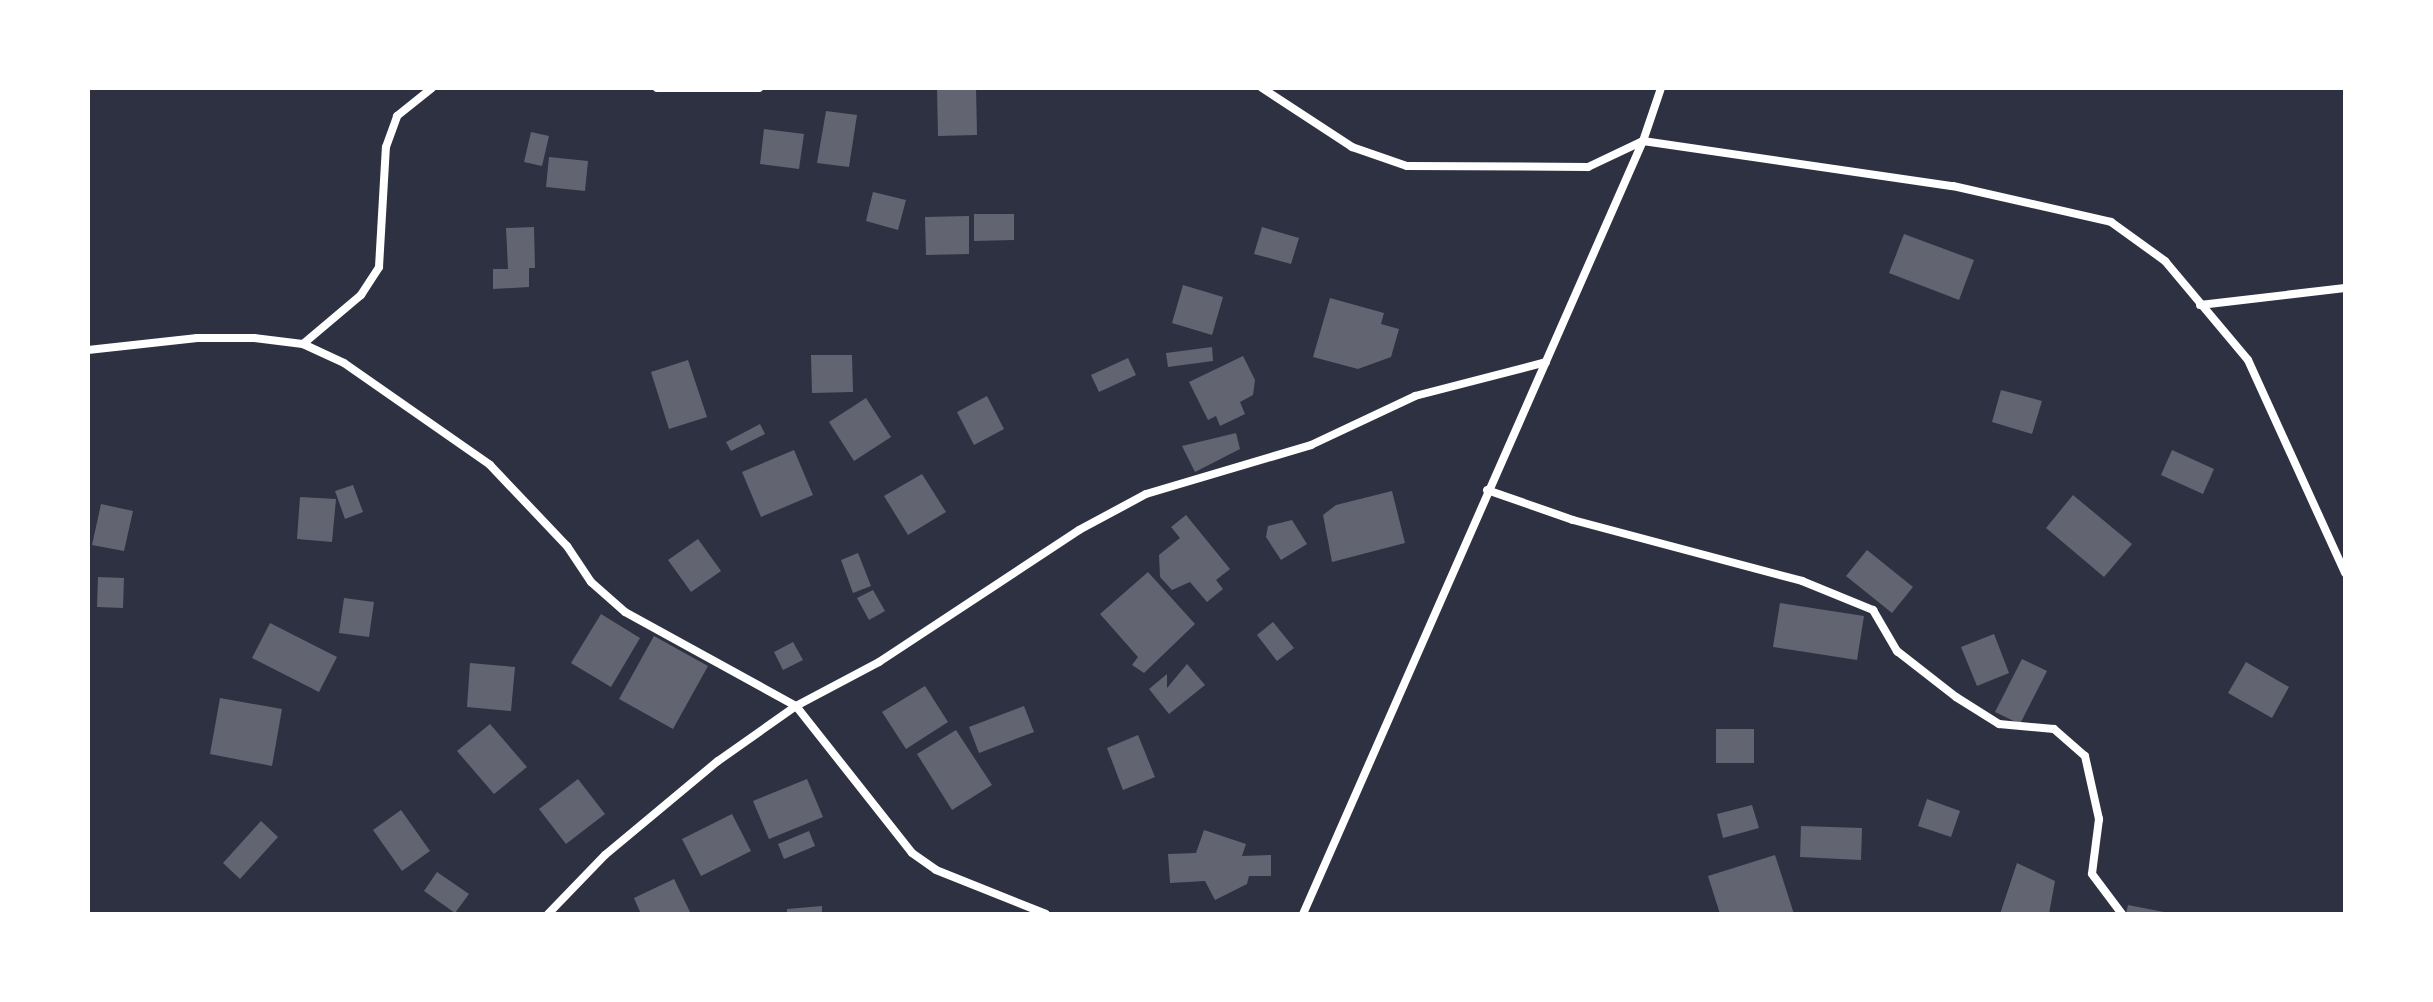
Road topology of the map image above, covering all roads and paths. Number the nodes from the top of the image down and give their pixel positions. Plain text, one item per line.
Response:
1 (432, 88) edge
2 (657, 88) edge
3 (759, 88) edge
4 (1262, 88) edge
5 (1661, 88) edge
6 (693, 90) edge
7 (1643, 141) junction
8 (2345, 288) edge
9 (2200, 305) junction
10 (303, 344) junction
11 (88, 350) edge
12 (1546, 362) junction
13 (1487, 490) junction
14 (2345, 573) edge
15 (796, 706) junction
16 (548, 914) edge
17 (1046, 914) edge
18 (1303, 914) edge
19 (2122, 914) edge

1 - 10 street
2 - 6 street
3 - 6 street
4 - 7 street
5 - 7 street
7 - 9 street
7 - 12 street
8 - 9 street
9 - 14 street
10 - 11 street
10 - 15 street
12 - 13 street
12 - 15 street
13 - 18 street
13 - 19 street
15 - 16 street
15 - 17 street

